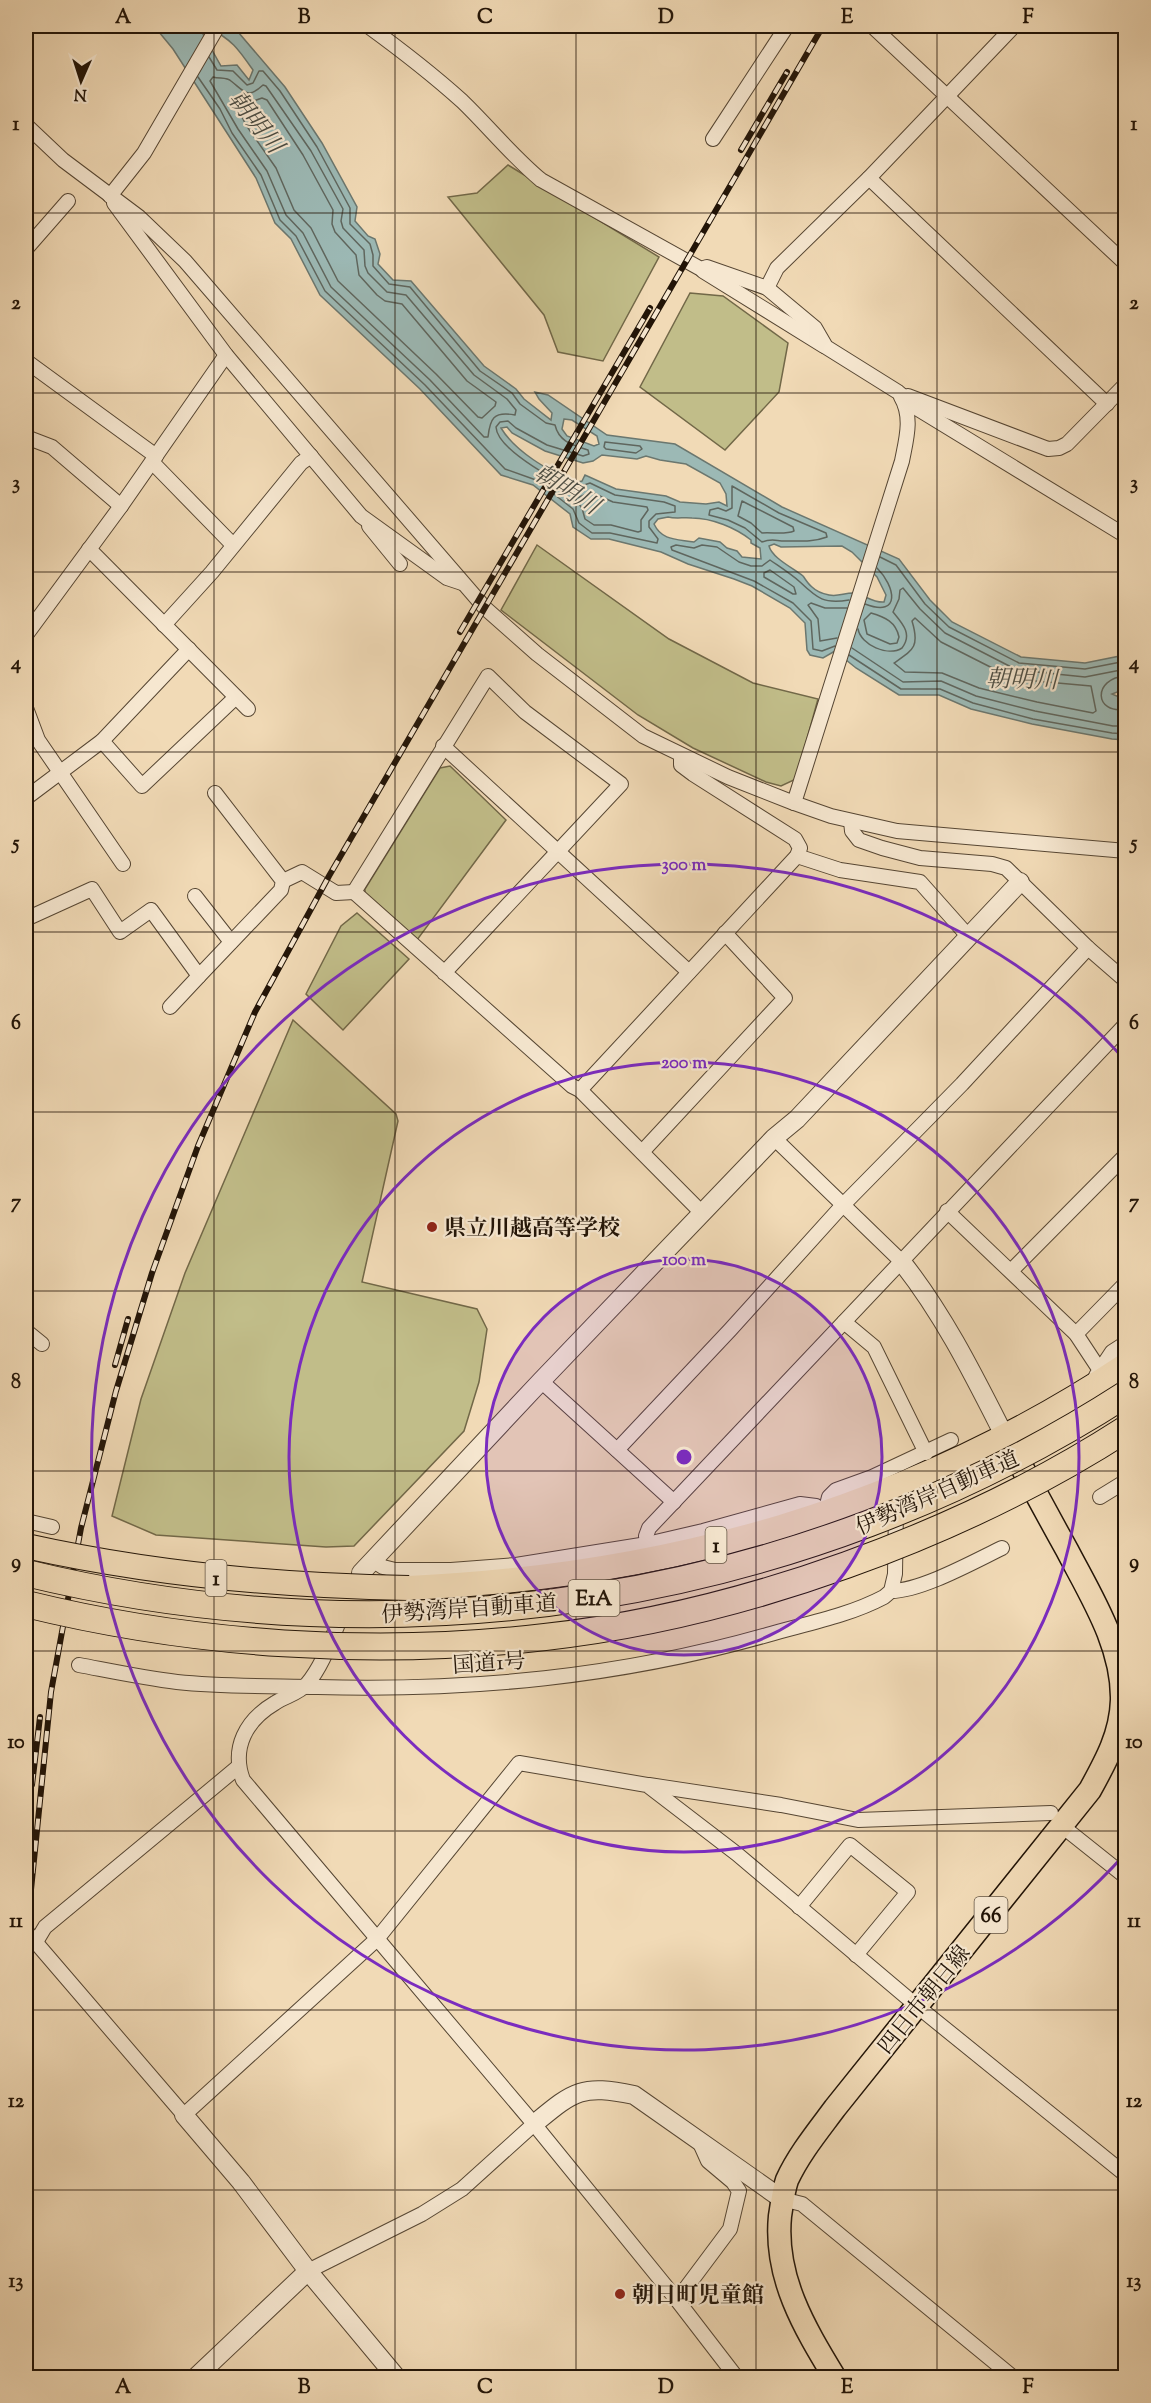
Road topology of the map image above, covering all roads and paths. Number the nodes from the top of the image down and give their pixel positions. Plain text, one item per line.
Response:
1 (218, 26) edge
2 (368, 26) edge
3 (787, 26) edge
4 (873, 26) edge
5 (1014, 26) edge
6 (948, 96) junction
7 (26, 125) edge
8 (713, 139) dead end
9 (869, 178) junction
10 (110, 196) junction
11 (68, 201) dead end
12 (26, 249) edge
13 (1125, 264) edge
14 (701, 269) junction
15 (767, 288) junction
16 (826, 347) junction
17 (226, 355) junction
18 (26, 361) edge
19 (1125, 384) edge
20 (898, 392) junction
21 (1107, 404) junction
22 (26, 437) edge
23 (311, 456) junction
24 (154, 459) junction
25 (121, 506) junction
26 (361, 516) junction
27 (1125, 536) edge
28 (233, 545) junction
29 (89, 549) junction
30 (400, 564) dead end
31 (463, 583) junction
32 (30, 618) edge
33 (164, 625) junction
34 (26, 635) edge
35 (189, 650) junction
36 (236, 697) junction
37 (26, 708) edge
38 (248, 709) dead end
39 (102, 741) junction
40 (443, 746) junction
41 (681, 756) junction
42 (60, 772) junction
43 (215, 793) dead end
44 (26, 798) edge
45 (794, 803) junction
46 (851, 821) junction
47 (1125, 851) edge
48 (558, 852) junction
49 (797, 856) junction
50 (123, 864) dead end
51 (283, 881) junction
52 (1020, 882) junction
53 (354, 892) junction
54 (195, 896) dead end
55 (26, 919) edge
56 (725, 933) junction
57 (968, 936) junction
58 (231, 942) junction
59 (1088, 948) junction
60 (689, 972) junction
61 (444, 973) junction
62 (199, 976) junction
63 (1125, 981) edge
64 (170, 1007) dead end
65 (1125, 1024) edge
66 (580, 1090) junction
67 (774, 1138) junction
68 (642, 1152) junction
69 (1125, 1155) edge
70 (842, 1206) junction
71 (947, 1210) junction
72 (702, 1213) junction
73 (901, 1261) junction
74 (1011, 1271) junction
75 (1125, 1283) edge
76 (844, 1322) junction
77 (26, 1331) edge
78 (1076, 1334) junction
79 (1125, 1342) edge
80 (42, 1344) dead end
81 (1125, 1365) edge
82 (541, 1381) junction
83 (1104, 1381) edge
84 (1125, 1394) edge
85 (1125, 1430) edge
86 (1005, 1437) junction
87 (951, 1440) dead end
88 (617, 1450) junction
89 (926, 1453) junction
90 (1125, 1481) edge
91 (896, 1488) junction
92 (836, 1490) junction
93 (1100, 1497) dead end
94 (674, 1502) junction
95 (800, 1504) junction
96 (825, 1513) junction
97 (26, 1521) edge
98 (52, 1527) dead end
99 (647, 1544) junction
100 (26, 1546) edge
101 (1002, 1548) dead end
102 (367, 1567) junction
103 (26, 1573) edge
104 (891, 1591) junction
105 (26, 1604) edge
106 (79, 1665) dead end
107 (304, 1687) junction
108 (238, 1767) junction
109 (647, 1785) junction
110 (1057, 1820) junction
111 (1125, 1878) edge
112 (799, 1907) junction
113 (26, 1931) edge
114 (377, 1939) junction
115 (36, 1942) junction
116 (856, 1955) junction
117 (917, 2006) junction
118 (184, 2115) junction
119 (534, 2124) junction
120 (699, 2141) junction
121 (1125, 2175) edge
122 (782, 2199) junction
123 (308, 2271) junction
124 (677, 2300) junction
125 (195, 2378) edge
126 (397, 2378) edge
127 (737, 2378) edge
128 (836, 2378) edge
129 (1014, 2378) edge

1 - 10 street
2 - 14 street
3 - 8 street
4 - 6 street
5 - 6 street
6 - 9 street
6 - 13 street
7 - 10 street
9 - 15 street
9 - 21 street
10 - 17 street
10 - 31 street
11 - 12 street
14 - 15 street
14 - 16 street
15 - 16 street
16 - 20 street
17 - 23 street
17 - 24 street
18 - 24 street
19 - 21 street
20 - 21 street
20 - 27 street
20 - 45 street
22 - 25 street
23 - 26 street
23 - 28 street
24 - 25 street
24 - 28 street
25 - 29 street
26 - 30 street
26 - 31 street
28 - 33 street
29 - 32 street
29 - 33 street
31 - 41 street
32 - 34 street
33 - 35 street
35 - 36 street
35 - 39 street
36 - 38 street
36 - 39 street
37 - 42 street
39 - 42 street
40 - 48 street
40 - 48 street
40 - 53 street
41 - 45 street
41 - 49 street
42 - 44 street
42 - 50 street
43 - 51 street
45 - 46 street
46 - 47 street
46 - 52 street
48 - 60 street
48 - 61 street
49 - 56 street
49 - 57 street
51 - 53 street
51 - 58 street
52 - 57 street
52 - 59 street
53 - 61 street
54 - 58 street
55 - 62 street
56 - 60 street
56 - 68 street
57 - 67 street
58 - 62 street
59 - 63 street
59 - 70 street
60 - 66 street
61 - 66 street
62 - 64 street
65 - 71 street
66 - 68 street
67 - 70 street
67 - 72 street
68 - 72 street
69 - 74 street
70 - 73 street
70 - 88 street
71 - 73 street
71 - 74 street
72 - 82 street
73 - 76 street
73 - 86 street
74 - 78 street
75 - 78 street
76 - 89 street
76 - 94 street
77 - 80 street
78 - 83 street
79 - 83 street
81 - 83 highway, 1
82 - 88 street
82 - 102 street
83 - 86 highway, 1
84 - 103 highway, 伊勢湾岸自動車道 / E1A, bridge
85 - 105 highway, 伊勢湾岸自動車道 / E1A, bridge
86 - 91 highway, 1
86 - 110 main road, 四日市朝日線 / 66
87 - 89 street
88 - 94 street
89 - 92 street
90 - 93 street
91 - 96 highway, 1
91 - 104 street
92 - 95 street
92 - 96 street
94 - 99 street
95 - 96 street
95 - 99 street
96 - 100 highway, 1, bridge
97 - 98 street
99 - 102 street
101 - 104 street, 国道1号
102 - 107 street
104 - 107 street, 国道1号
106 - 107 street, 国道1号
107 - 108 street
108 - 114 street
108 - 115 street
109 - 110 street
109 - 112 street
109 - 114 street
110 - 111 street
110 - 117 main road, 四日市朝日線 / 66
112 - 116 street
112 - 116 street
113 - 115 street
114 - 118 street
114 - 119 street
115 - 118 street
116 - 117 street
117 - 121 street
117 - 122 main road, 四日市朝日線 / 66
118 - 123 street
119 - 120 street
119 - 123 street
119 - 124 street
120 - 122 street
120 - 124 street
122 - 128 main road, 四日市朝日線 / 66
122 - 129 street
123 - 125 street
123 - 126 street
124 - 127 street

